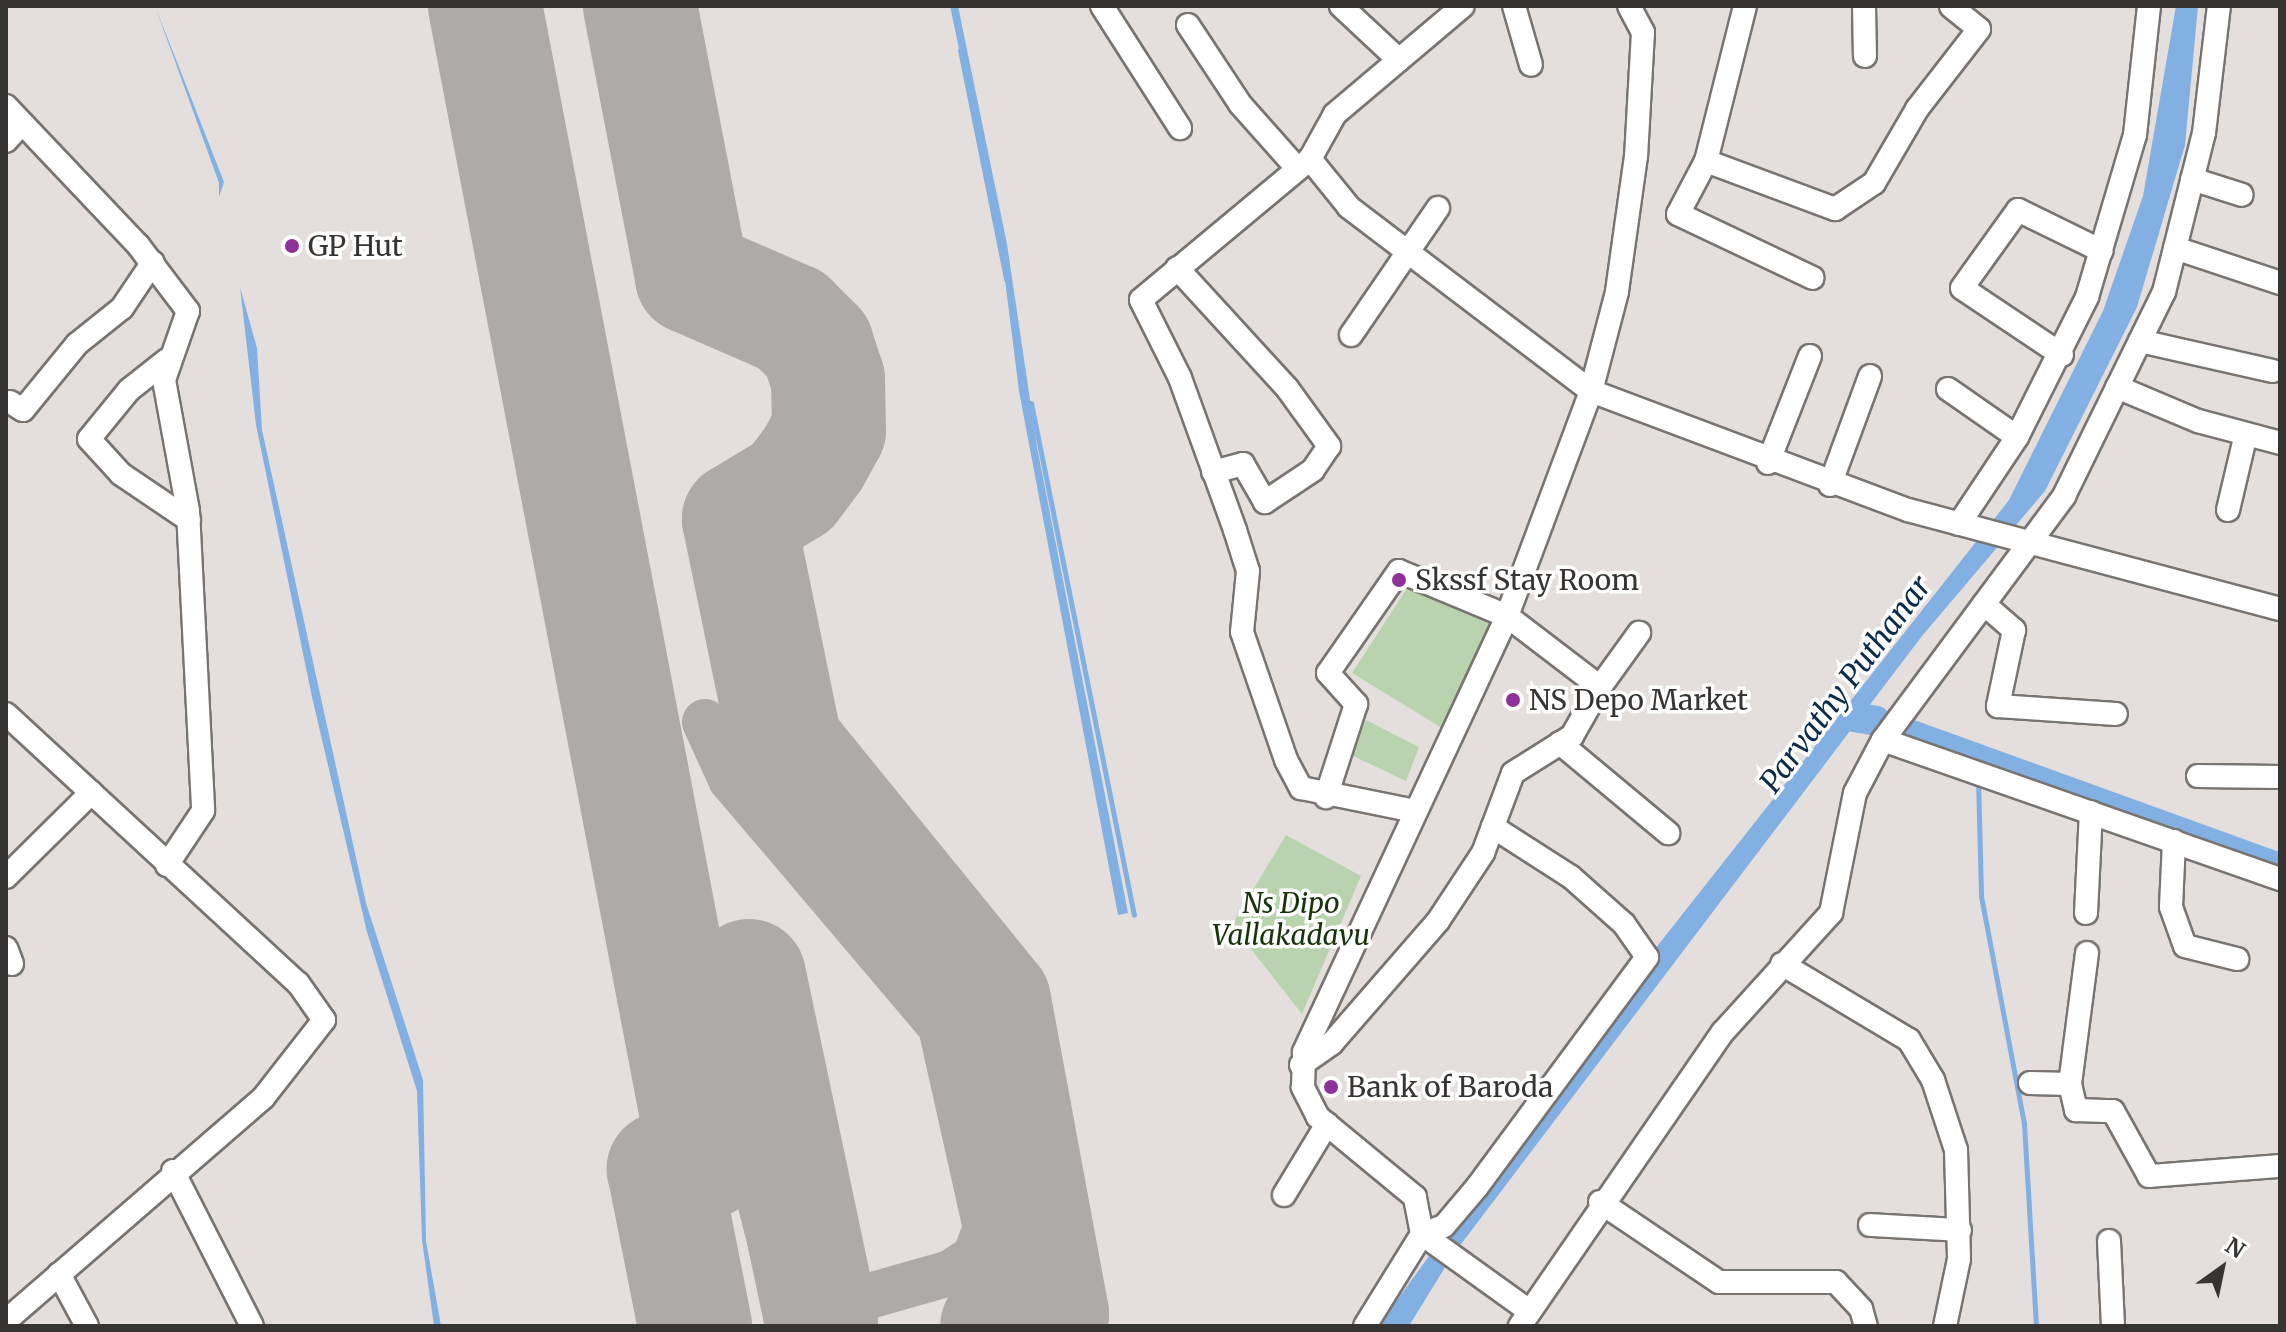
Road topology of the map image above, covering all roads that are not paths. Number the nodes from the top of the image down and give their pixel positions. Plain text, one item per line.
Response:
1 (1102, 6) edge
2 (1341, 6) edge
3 (1463, 6) edge
4 (1514, 6) edge
5 (1629, 6) edge
6 (1745, 6) edge
7 (1864, 6) edge
8 (1951, 6) edge
9 (2149, 6) edge
10 (2219, 6) edge
11 (1188, 25) dead end
12 (1865, 56) dead end
13 (1399, 60) junction
14 (1531, 65) dead end
15 (6, 106) edge
16 (22, 123) junction
17 (1180, 128) dead end
18 (6, 141) edge
19 (1706, 161) junction
20 (1303, 163) junction
21 (2192, 179) junction
22 (2242, 195) dead end
23 (1438, 208) dead end
24 (2175, 248) junction
25 (1406, 250) junction
26 (2102, 251) junction
27 (153, 262) junction
28 (1177, 268) junction
29 (1813, 278) dead end
30 (2280, 283) edge
31 (1351, 335) dead end
32 (2140, 341) junction
33 (2062, 355) junction
34 (1810, 356) dead end
35 (167, 360) junction
36 (2273, 371) dead end
37 (1870, 376) dead end
38 (2117, 387) junction
39 (1948, 389) dead end
40 (1591, 391) junction
41 (10, 402) dead end
42 (2246, 434) junction
43 (2017, 437) junction
44 (2280, 443) edge
45 (1768, 463) junction
46 (1213, 472) junction
47 (1830, 485) junction
48 (2228, 510) dead end
49 (189, 520) junction
50 (1969, 527) junction
51 (2027, 541) junction
52 (2278, 603) edge
53 (1984, 604) junction
54 (1507, 616) junction
55 (1639, 633) dead end
56 (1600, 687) junction
57 (6, 714) edge
58 (2116, 714) dead end
59 (1883, 740) junction
60 (1560, 743) junction
61 (2198, 776) dead end
62 (2280, 777) edge
63 (91, 793) junction
64 (1326, 797) junction
65 (1415, 811) junction
66 (2091, 812) junction
67 (1493, 827) junction
68 (1668, 833) dead end
69 (2174, 841) junction
70 (167, 865) junction
71 (6, 877) edge
72 (2280, 879) edge
73 (2086, 913) dead end
74 (2087, 953) dead end
75 (2237, 959) dead end
76 (1782, 964) junction
77 (1301, 1065) junction
78 (2030, 1083) dead end
79 (2070, 1084) junction
80 (1327, 1124) junction
81 (2280, 1166) edge
82 (173, 1171) junction
83 (1284, 1195) dead end
84 (1600, 1202) junction
85 (1870, 1225) dead end
86 (1960, 1230) junction
87 (1422, 1234) junction
88 (2109, 1241) dead end
89 (59, 1274) junction
90 (1525, 1319) edge
91 (6, 1321) edge
92 (87, 1326) edge
93 (252, 1326) edge
94 (1365, 1326) edge
95 (1866, 1326) edge
96 (1945, 1326) edge
97 (2113, 1326) edge

1 - 17 street
2 - 13 street
3 - 13 street
4 - 14 street
5 - 40 street
6 - 19 street
7 - 12 street
8 - 19 street
9 - 26 street
10 - 21 street
11 - 20 street
13 - 20 street
15 - 16 street
16 - 18 street
16 - 27 street
19 - 29 street
20 - 25 street
20 - 28 street
21 - 22 street
21 - 24 street
23 - 25 street
24 - 30 street
24 - 32 street
25 - 31 street
25 - 40 street
26 - 33 street
26 - 33 street
27 - 35 street
27 - 41 street
28 - 46 street
28 - 46 street
32 - 36 street
32 - 38 street
33 - 43 street
34 - 45 street
35 - 49 street
35 - 49 street
37 - 47 street
38 - 42 street
38 - 51 street
39 - 43 street
40 - 45 street
40 - 54 street
42 - 44 street
42 - 48 street
43 - 50 street
45 - 47 street
46 - 64 street
47 - 50 street
49 - 70 street
50 - 51 street
51 - 52 street
51 - 53 street
53 - 58 street
53 - 59 street
54 - 56 street
54 - 64 street
54 - 65 street
55 - 56 street
56 - 60 street
57 - 63 street
59 - 66 street
59 - 76 street
60 - 67 street
60 - 68 street
61 - 62 street
63 - 70 street
63 - 71 street
64 - 65 street
65 - 77 street
66 - 69 street
66 - 73 street
67 - 77 street
67 - 87 street
69 - 72 street
69 - 75 street
70 - 82 street
74 - 79 street
76 - 84 street
76 - 86 street
77 - 80 street
78 - 79 street
79 - 81 street
80 - 83 street
80 - 87 street
82 - 89 street
82 - 93 street
84 - 90 street
84 - 95 street
85 - 86 street
86 - 96 street
87 - 90 street
87 - 94 street
88 - 97 street
89 - 91 street
89 - 92 street

